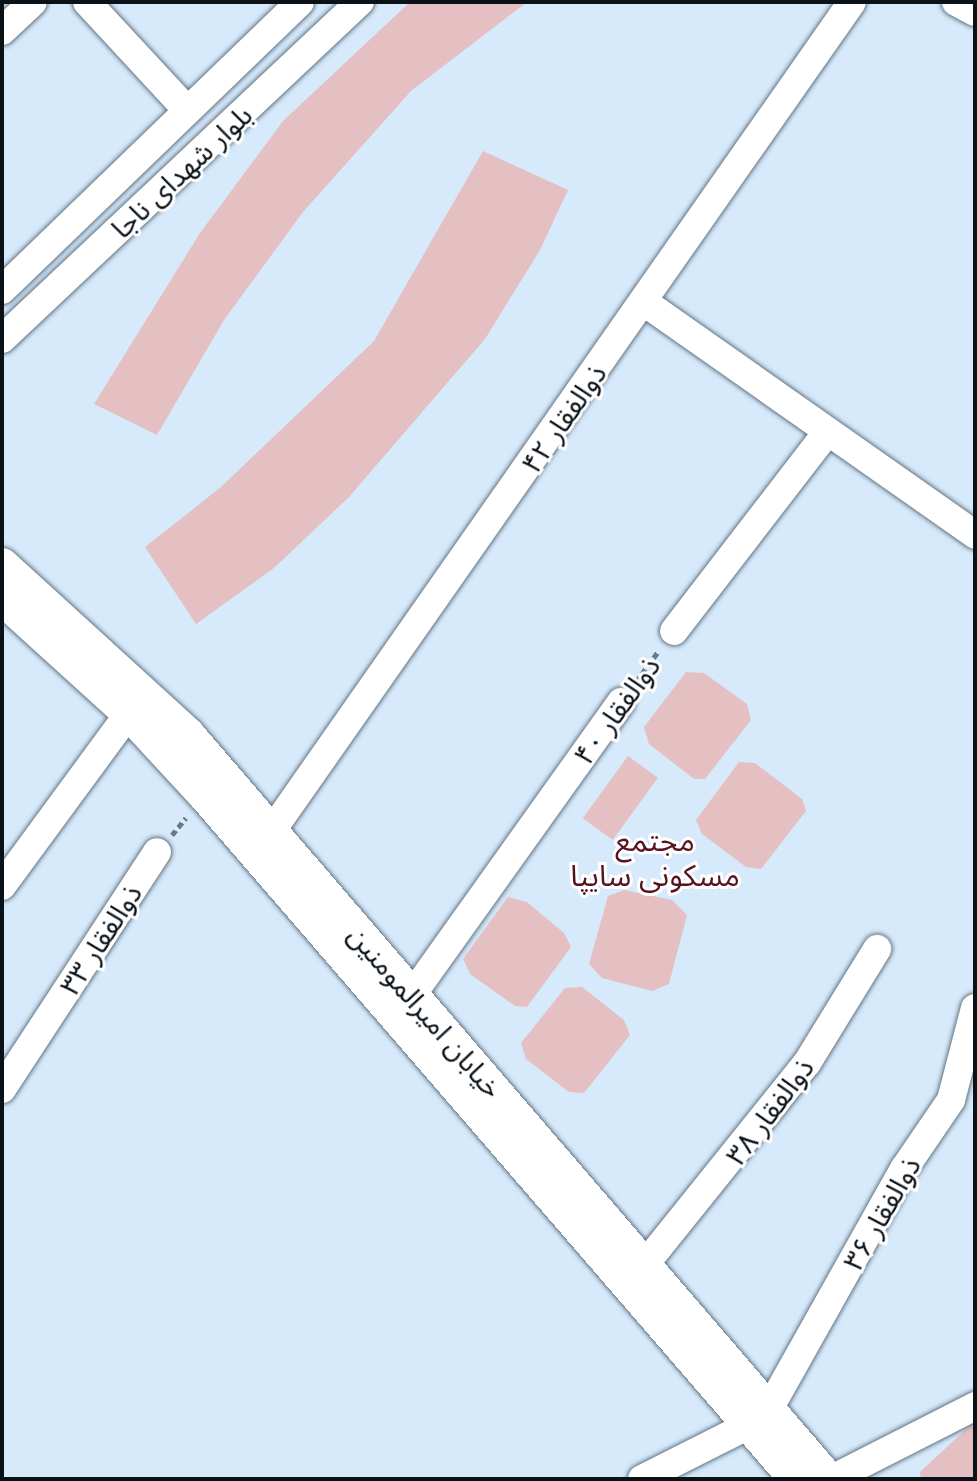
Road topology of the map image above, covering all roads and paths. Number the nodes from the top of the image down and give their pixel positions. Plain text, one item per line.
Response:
1 (33, 2) edge
2 (87, 2) edge
3 (300, 2) edge
4 (360, 2) edge
5 (852, 2) edge
6 (956, 2) edge
7 (975, 12) edge
8 (2, 31) edge
9 (186, 109) junction
10 (2, 290) edge
11 (644, 302) junction
12 (2, 339) edge
13 (828, 431) junction
14 (975, 535) edge
15 (2, 565) edge
16 (2, 598) edge
17 (674, 631) joint
18 (621, 702) joint
19 (129, 713) junction
20 (205, 795) junction
21 (271, 832) junction
22 (157, 852) joint
23 (2, 886) edge
24 (877, 949) dead end
25 (412, 995) junction
26 (975, 1008) edge
27 (2, 1089) edge
28 (646, 1263) junction
29 (975, 1406) edge
30 (758, 1418) junction
31 (642, 1479) edge
32 (796, 1479) edge
33 (830, 1479) edge

1 - 8 street
2 - 9 street
3 - 9 street, بلوار شهدای ناجا
4 - 12 street, بلوار شهدای ناجا
5 - 11 street, ذوالفقار ۴۲
6 - 7 street
9 - 10 street, بلوار شهدای ناجا
11 - 13 street
11 - 21 street, ذوالفقار ۴۲
13 - 14 street
13 - 17 street, ذوالفقار ۴۰
15 - 21 main road, خیابان امیرالمومنین
16 - 19 main road, خیابان امیرالمومنین
17 - 18 path, ذوالفقار ۴۰
18 - 25 street, ذوالفقار ۴۰
19 - 20 main road, خیابان امیرالمومنین
19 - 23 street
20 - 22 path, ذوالفقار ۳۳
20 - 30 main road, خیابان امیرالمومنین
21 - 25 main road, خیابان امیرالمومنین
22 - 27 street, ذوالفقار ۳۳
24 - 28 street, ذوالفقار ۳۸
25 - 28 main road, خیابان امیرالمومنین
26 - 30 street, ذوالفقار ۳۶
28 - 30 main road, خیابان امیرالمومنین
29 - 33 street
30 - 31 street
30 - 32 main road, خیابان امیرالمومنین
30 - 33 main road, خیابان امیرالمومنین

